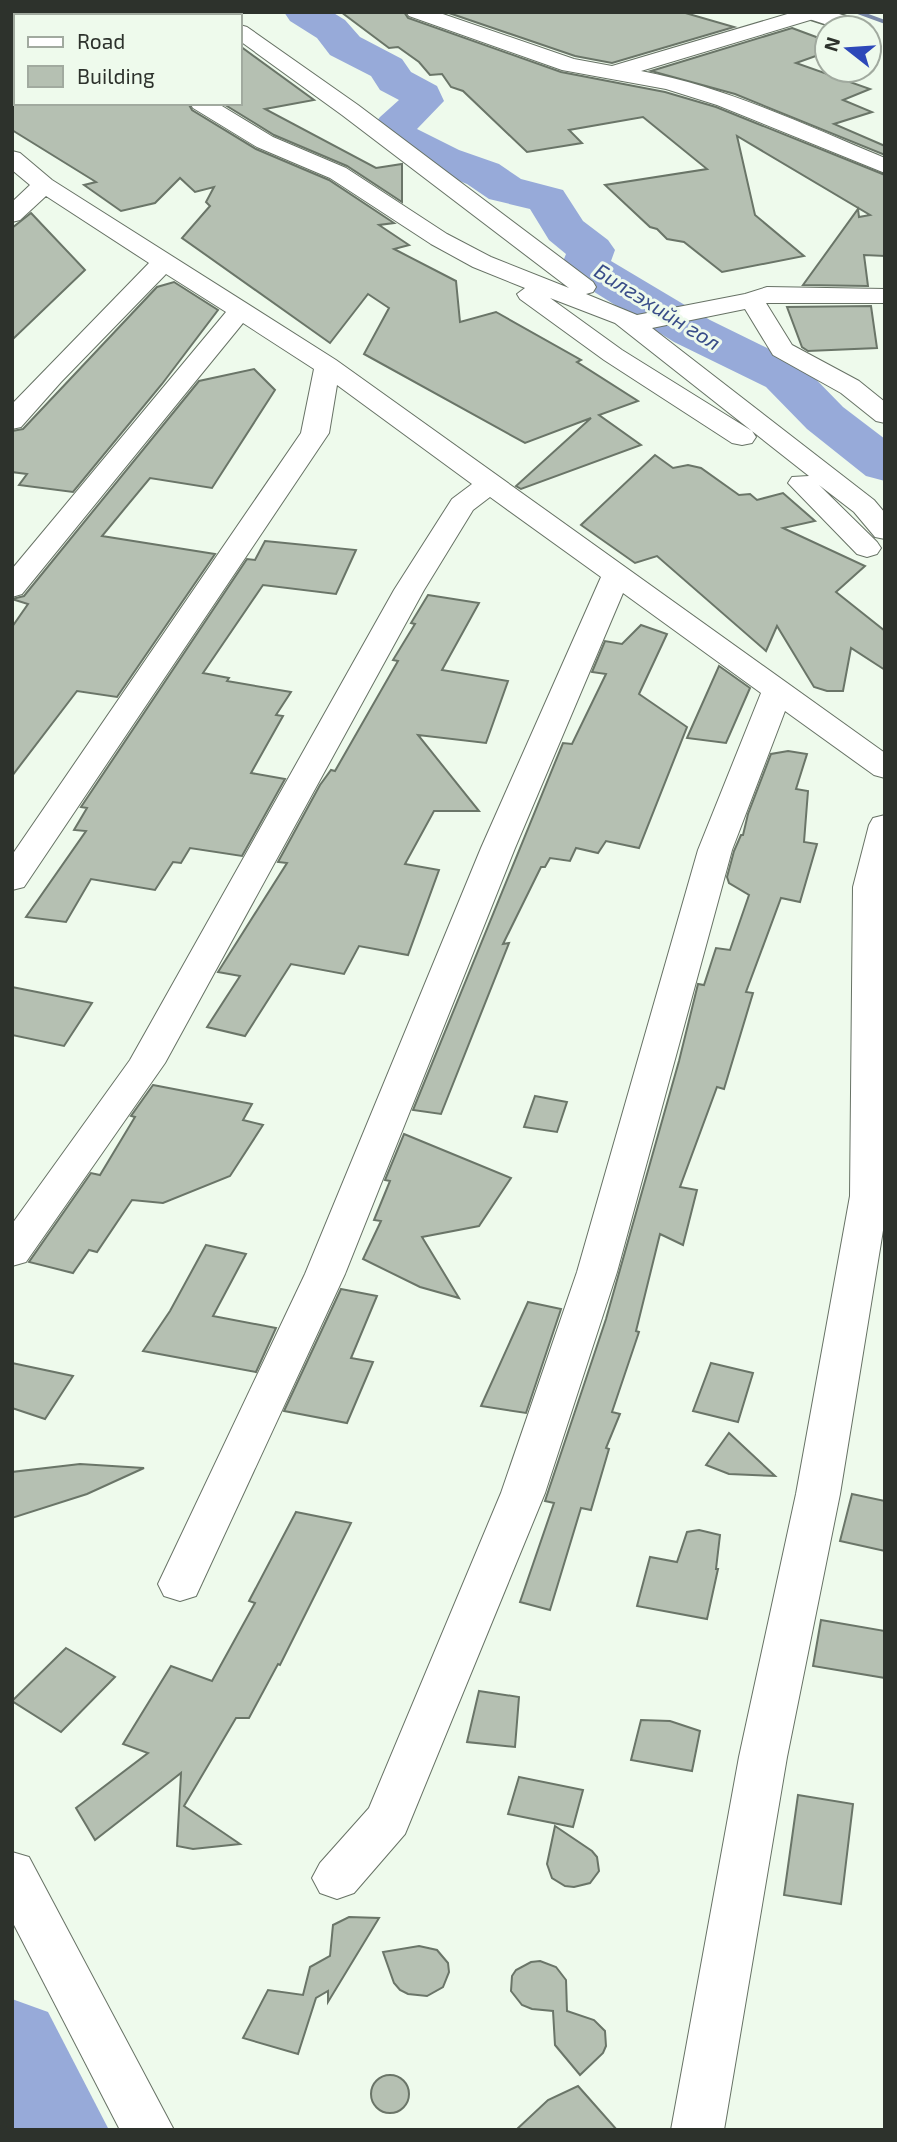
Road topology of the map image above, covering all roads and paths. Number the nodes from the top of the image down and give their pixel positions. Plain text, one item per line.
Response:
1 (416, 12) edge
2 (812, 13) edge
3 (242, 32) edge
4 (611, 73) junction
5 (204, 105) edge
6 (12, 158) edge
7 (885, 166) edge
8 (44, 185) junction
9 (12, 215) edge
10 (164, 262) junction
11 (482, 262) junction
12 (885, 296) edge
13 (752, 300) junction
14 (240, 311) junction
15 (634, 321) junction
16 (327, 366) junction
17 (885, 415) edge
18 (12, 421) edge
19 (489, 484) junction
20 (876, 539) edge
21 (616, 575) junction
22 (12, 587) edge
23 (777, 691) junction
24 (885, 768) edge
25 (885, 825) edge
26 (12, 880) edge
27 (12, 1253) edge
28 (180, 1584) dead end
29 (12, 1872) edge
30 (337, 1878) dead end
31 (148, 2130) edge
32 (697, 2130) edge

1 - 4 street
2 - 4 street
3 - 15 street
4 - 7 street
5 - 11 street
6 - 8 street
8 - 9 street
8 - 10 street
10 - 14 street
10 - 18 street
11 - 15 street
11 - 20 street
12 - 13 street
13 - 15 street
13 - 17 street
14 - 16 street
14 - 22 street
15 - 20 street
16 - 19 street
16 - 26 street
19 - 21 street
19 - 27 street
21 - 23 street
21 - 28 street
23 - 24 street
23 - 30 street
25 - 32 street
29 - 31 street

